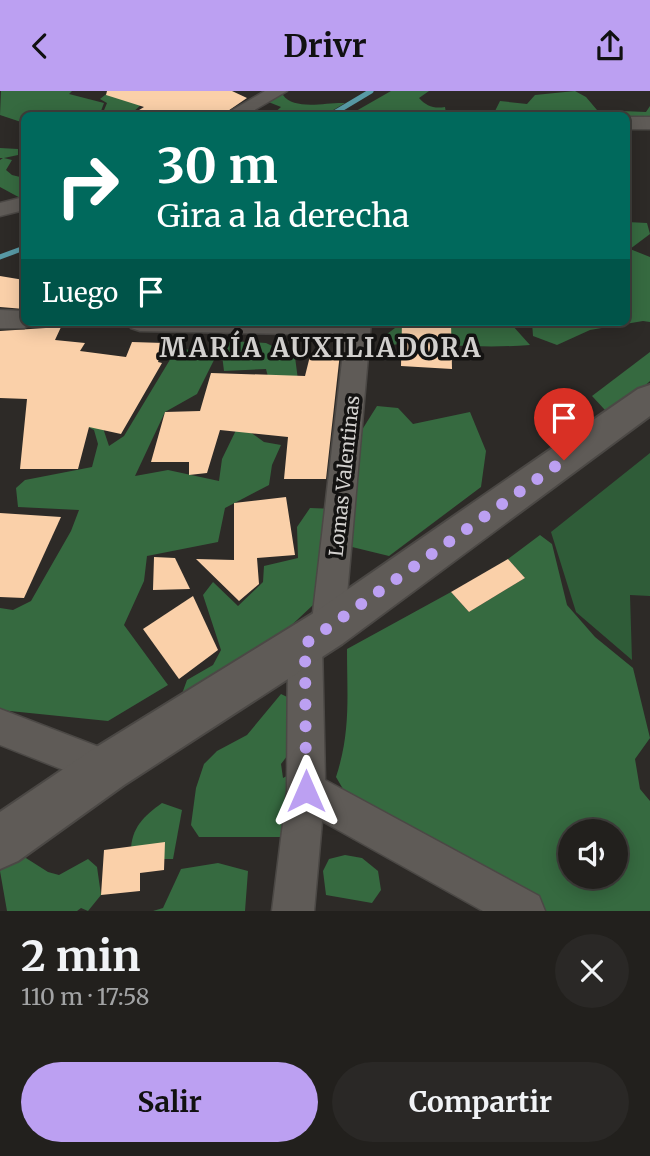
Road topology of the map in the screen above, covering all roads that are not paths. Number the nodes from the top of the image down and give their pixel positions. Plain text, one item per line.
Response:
1 (278, 91) edge
2 (239, 112) edge
3 (630, 123) edge
4 (650, 123) edge
5 (21, 204) edge
6 (0, 210) edge
7 (0, 319) edge
8 (21, 319) edge
9 (359, 326) edge
10 (650, 398) edge
11 (316, 637) junction
12 (0, 727) edge
13 (107, 768) junction
14 (306, 791) junction
15 (0, 843) edge
16 (293, 911) edge
17 (524, 911) edge

1 - 2 street
3 - 4 street
5 - 6 street
7 - 8 street
9 - 11 street, Lomas Valentinas
10 - 11 street
11 - 13 street
11 - 14 street, Lomas Valentinas
12 - 13 street
13 - 15 street
14 - 16 street, Lomas Valentinas
14 - 17 street

